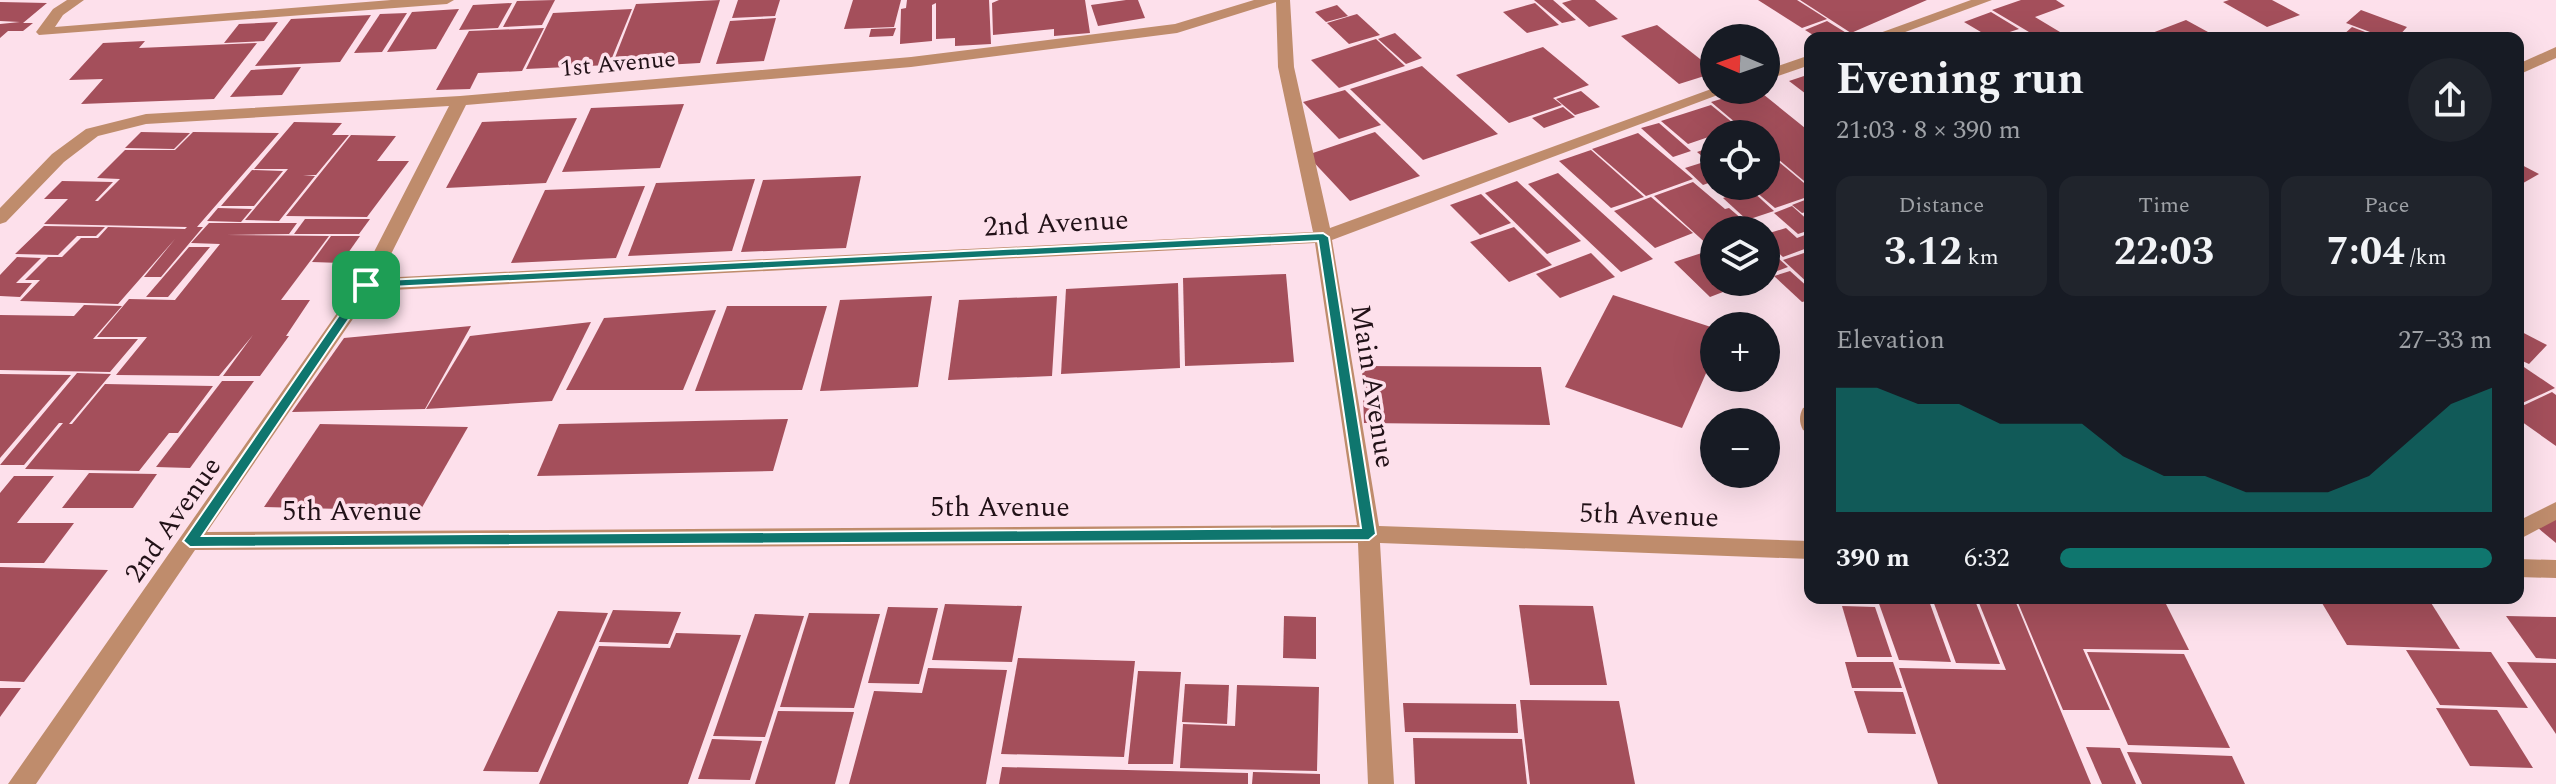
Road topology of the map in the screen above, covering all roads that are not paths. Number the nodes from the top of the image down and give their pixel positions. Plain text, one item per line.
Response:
1 (77, 0) edge
2 (447, 0) edge
3 (1270, 0) edge
4 (1283, 0) edge
5 (1985, 0) edge
6 (1892, 32) edge
7 (2556, 52) edge
8 (1804, 62) edge
9 (2524, 67) edge
10 (1780, 70) edge
11 (1700, 98) edge
12 (460, 101) junction
13 (0, 218) edge
14 (1323, 237) junction
15 (366, 285) junction
16 (2556, 510) edge
17 (2524, 528) edge
18 (1369, 534) junction
19 (190, 541) junction
20 (1804, 550) edge
21 (2524, 568) edge
22 (2556, 569) edge
23 (21, 784) edge
24 (1381, 784) edge

1 - 2 street
3 - 12 street, 1st Avenue
4 - 14 street, Main Avenue
5 - 6 street
7 - 9 street
8 - 10 street
11 - 14 street, 2nd Avenue
12 - 13 street, 1st Avenue
12 - 15 street, 2nd Avenue
14 - 15 street, 2nd Avenue
14 - 18 street, Main Avenue
15 - 19 street, 2nd Avenue
16 - 17 street
18 - 19 street, 5th Avenue
18 - 20 street, 5th Avenue
18 - 24 street, Main Avenue
19 - 23 street, 2nd Avenue
21 - 22 street

